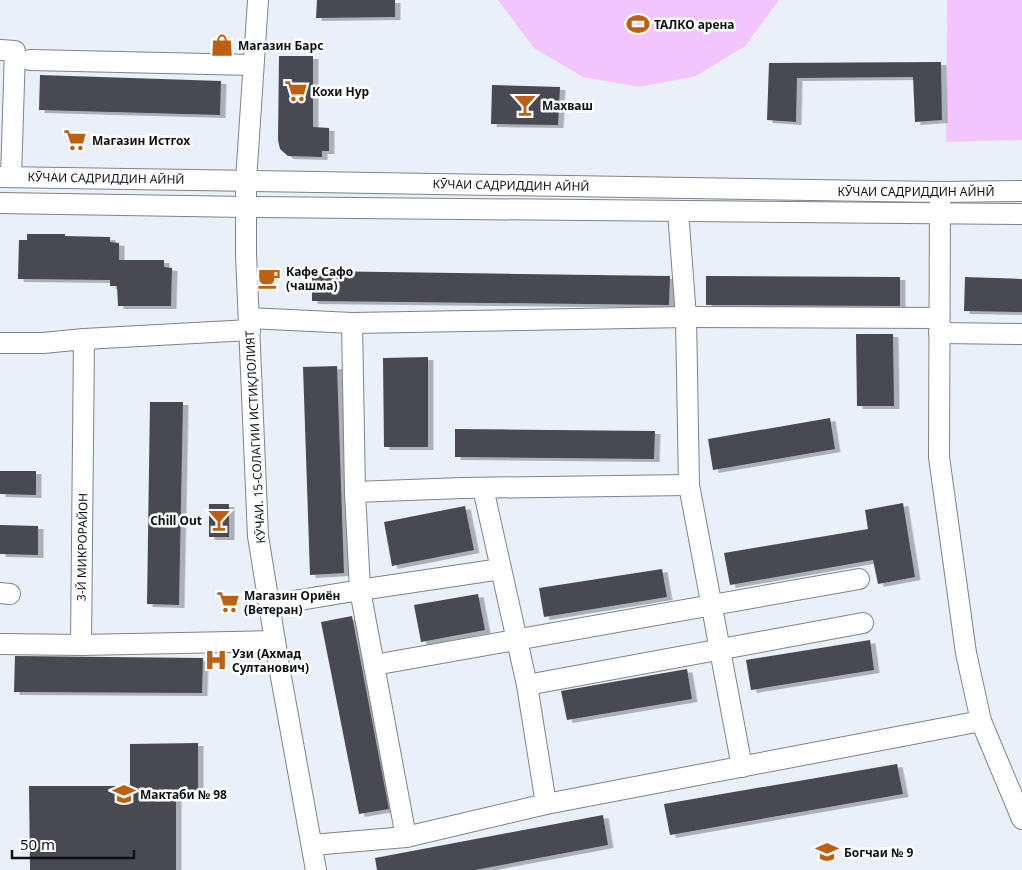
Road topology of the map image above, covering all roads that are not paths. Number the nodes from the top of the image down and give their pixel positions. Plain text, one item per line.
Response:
1 (258, 0) edge
2 (0, 50) edge
3 (30, 60) dead end
4 (253, 65) junction
5 (6, 177) edge
6 (246, 181) junction
7 (940, 192) junction
8 (1022, 192) edge
9 (0, 203) edge
10 (246, 207) junction
11 (678, 211) junction
12 (940, 213) junction
13 (1022, 214) edge
14 (686, 317) junction
15 (352, 323) junction
16 (249, 324) junction
17 (939, 325) junction
18 (1022, 334) edge
19 (84, 339) junction
20 (0, 343) edge
21 (689, 485) junction
22 (483, 488) junction
23 (355, 492) junction
24 (501, 569) junction
25 (859, 579) dead end
26 (360, 590) junction
27 (270, 605) junction
28 (712, 605) junction
29 (863, 623) dead end
30 (516, 640) junction
31 (275, 641) junction
32 (0, 644) edge
33 (81, 645) junction
34 (720, 649) junction
35 (374, 665) junction
36 (526, 684) junction
37 (982, 721) junction
38 (742, 767) junction
39 (546, 804) junction
40 (1022, 819) edge
41 (406, 837) junction
42 (312, 845) junction
43 (316, 870) edge

1 - 4 street, КӮЧАИ. 15-СОЛАГИИ ИСТИҚЛОЛИЯТ
2 - 5 street
3 - 4 street
4 - 6 street, КӮЧАИ. 15-СОЛАГИИ ИСТИҚЛОЛИЯТ
5 - 6 street, КӮЧАИ САДРИДДИН АЙНӢ
6 - 7 street, КӮЧАИ САДРИДДИН АЙНӢ
6 - 10 street, КӮЧАИ. 15-СОЛАГИИ ИСТИҚЛОЛИЯТ
7 - 8 street, КӮЧАИ САДРИДДИН АЙНӢ
7 - 12 street
9 - 10 street, КӮЧАИ САДРИДДИН АЙНӢ
10 - 11 street, КӮЧАИ САДРИДДИН АЙНӢ
10 - 16 street, КӮЧАИ. 15-СОЛАГИИ ИСТИҚЛОЛИЯТ
11 - 12 street, КӮЧАИ САДРИДДИН АЙНӢ
11 - 14 street
12 - 13 street, КӮЧАИ САДРИДДИН АЙНӢ
12 - 17 street
14 - 15 street
14 - 17 street
14 - 21 street
15 - 16 street
15 - 23 street
16 - 19 street
16 - 27 street, КӮЧАИ. 15-СОЛАГИИ ИСТИҚЛОЛИЯТ
17 - 18 street
17 - 37 street
19 - 20 street
19 - 33 street, 3-Й МИКРОРАЙОН
21 - 22 street
21 - 28 street
22 - 23 street
22 - 24 street
23 - 26 street
24 - 26 street
24 - 30 street
25 - 28 street
26 - 27 street
26 - 35 street
27 - 31 street, КӮЧАИ. 15-СОЛАГИИ ИСТИҚЛОЛИЯТ
28 - 30 street
28 - 34 street
29 - 34 street
30 - 35 street
30 - 36 street
31 - 33 street
31 - 42 street, КӮЧАИ. 15-СОЛАГИИ ИСТИҚЛОЛИЯТ
32 - 33 street
34 - 36 street
34 - 38 street
35 - 41 street
36 - 39 street
37 - 38 street
37 - 40 street
38 - 39 street
39 - 41 street
41 - 42 street
42 - 43 street, КӮЧАИ. 15-СОЛАГИИ ИСТИҚЛОЛИЯТ

